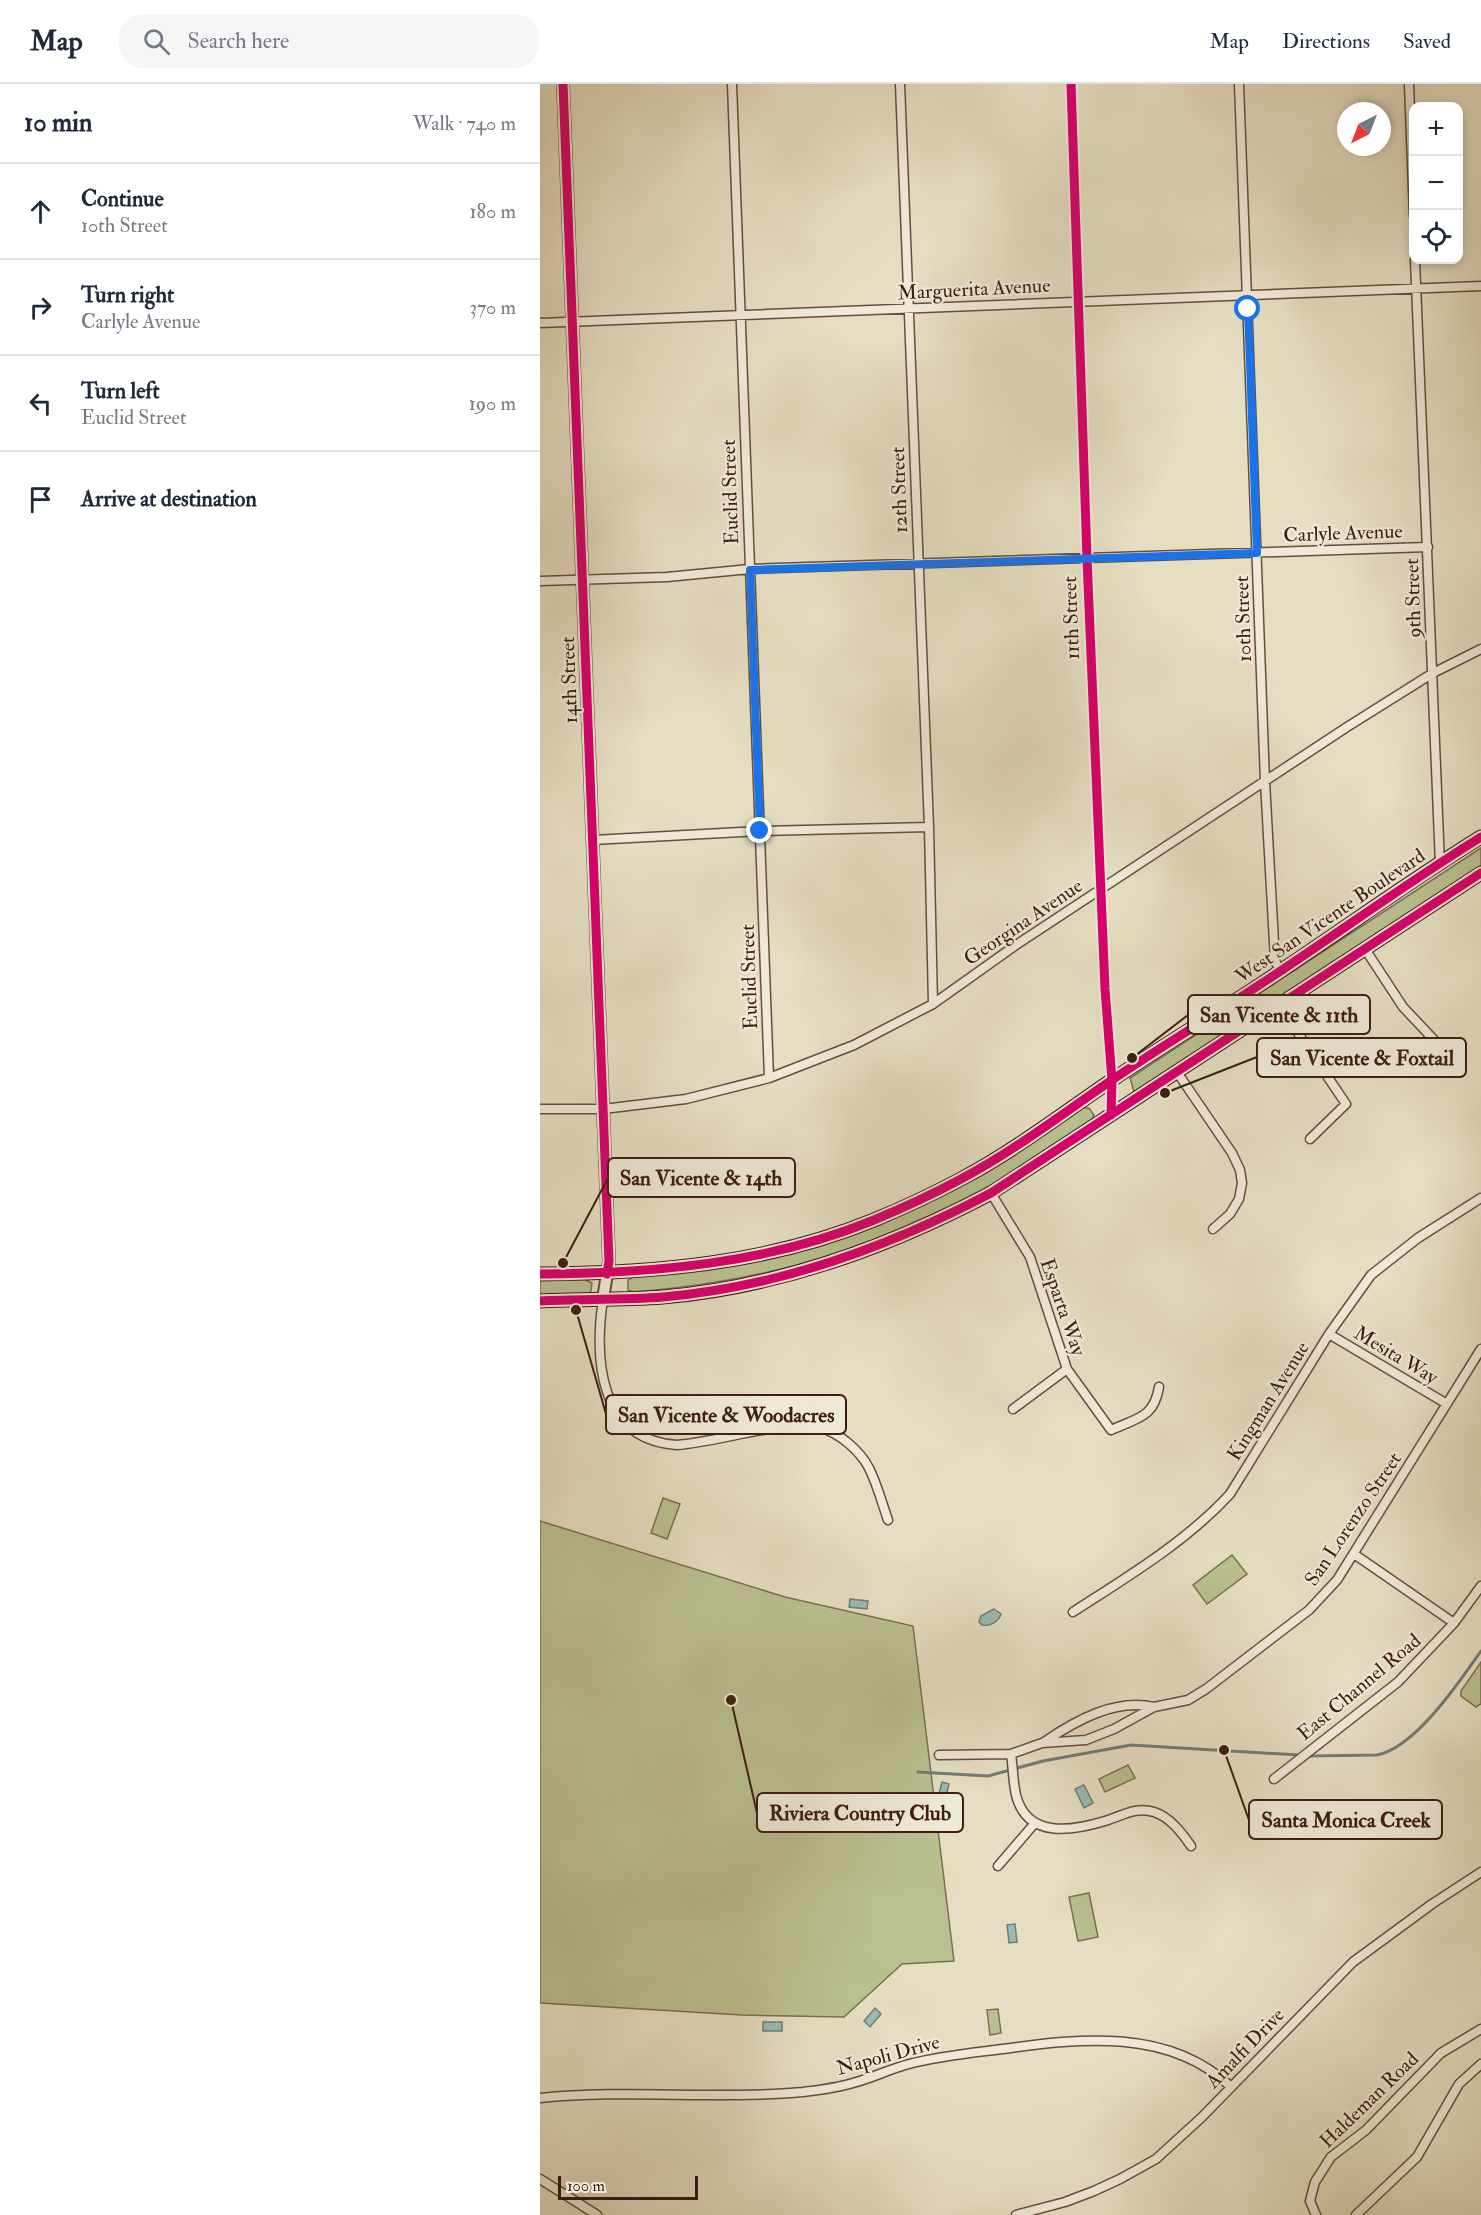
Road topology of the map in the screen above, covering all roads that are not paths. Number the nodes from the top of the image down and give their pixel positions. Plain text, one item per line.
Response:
1 (562, 84) edge
2 (732, 84) edge
3 (900, 84) edge
4 (1071, 84) edge
5 (1239, 84) edge
6 (1409, 84) edge
7 (1413, 210) edge
8 (1415, 264) edge
9 (1481, 286) edge
10 (1416, 289) junction
11 (1248, 296) junction
12 (1079, 301) junction
13 (910, 309) junction
14 (740, 315) junction
15 (540, 323) edge
16 (573, 323) junction
17 (1428, 547) junction
18 (1257, 553) junction
19 (1087, 558) junction
20 (919, 564) junction
21 (750, 570) junction
22 (583, 580) junction
23 (540, 581) edge
24 (1481, 649) edge
25 (1433, 673) junction
26 (1265, 782) junction
27 (929, 827) junction
28 (760, 831) junction
29 (1481, 837) edge
30 (593, 840) junction
31 (1440, 864) junction
32 (1481, 873) edge
33 (1101, 891) junction
34 (1365, 950) junction
35 (1280, 972) junction
36 (933, 1004) junction
37 (1280, 1005) junction
38 (1436, 1042) dead end
39 (1177, 1072) junction
40 (769, 1078) junction
41 (1112, 1080) junction
42 (540, 1109) edge
43 (603, 1109) junction
44 (1111, 1115) junction
45 (1310, 1139) dead end
46 (991, 1193) junction
47 (1481, 1198) edge
48 (1213, 1229) dead end
49 (540, 1274) edge
50 (607, 1274) junction
51 (603, 1299) junction
52 (540, 1301) edge
53 (1329, 1334) junction
54 (1481, 1349) edge
55 (1067, 1369) junction
56 (1159, 1387) dead end
57 (1447, 1404) junction
58 (1013, 1409) dead end
59 (888, 1520) dead end
60 (1354, 1554) junction
61 (1481, 1586) edge
62 (1072, 1612) dead end
63 (1455, 1623) junction
64 (1154, 1707) junction
65 (1042, 1743) junction
66 (1011, 1754) junction
67 (939, 1755) dead end
68 (1274, 1779) dead end
69 (1035, 1823) junction
70 (1191, 1846) dead end
71 (998, 1866) dead end
72 (1481, 1872) edge
73 (1481, 2029) edge
74 (1481, 2064) edge
75 (1231, 2087) junction
76 (540, 2098) edge
77 (540, 2179) edge
78 (597, 2215) edge
79 (1016, 2215) edge
80 (1316, 2215) edge
81 (1356, 2215) edge

1 - 16 street, 14th Street
2 - 14 street, Euclid Street
3 - 13 street, 12th Street
4 - 12 street, 11th Street
5 - 11 street, 10th Street
6 - 7 street
8 - 10 street, 9th Street
9 - 10 street, Marguerita Avenue
10 - 11 street, Marguerita Avenue
10 - 17 street, 9th Street
11 - 12 street, Marguerita Avenue
11 - 18 street, 10th Street
12 - 13 street, Marguerita Avenue
12 - 19 street, 11th Street
13 - 14 street, Marguerita Avenue
13 - 20 street, 12th Street
14 - 16 street, Marguerita Avenue
14 - 21 street, Euclid Street
15 - 16 street, Marguerita Avenue
16 - 22 street, 14th Street
17 - 18 street, Carlyle Avenue
17 - 25 street, 9th Street
18 - 19 street, Carlyle Avenue
18 - 26 street, 10th Street
19 - 20 street, Carlyle Avenue
19 - 33 street, 11th Street
20 - 21 street, Carlyle Avenue
20 - 27 street, 12th Street
21 - 22 street, Carlyle Avenue
21 - 28 street, Euclid Street
22 - 23 street, Carlyle Avenue
22 - 30 street, 14th Street
24 - 25 street, Georgina Avenue
25 - 26 street, Georgina Avenue
25 - 31 street, 9th Street
26 - 33 street, Georgina Avenue
26 - 35 street, 10th Street
27 - 28 street
27 - 36 street, 12th Street
28 - 30 street
28 - 40 street, Euclid Street
29 - 31 main road, West San Vicente Boulevard
30 - 43 street, 14th Street
31 - 35 main road, West San Vicente Boulevard
32 - 34 main road
33 - 36 street, Georgina Avenue
33 - 41 street, 11th Street
34 - 37 main road
34 - 38 street
35 - 41 main road, West San Vicente Boulevard
36 - 40 street, Georgina Avenue
37 - 39 main road
37 - 45 street
39 - 44 main road
39 - 48 street
40 - 43 street, Georgina Avenue
41 - 44 street, 11th Street
41 - 50 main road, West San Vicente Boulevard
42 - 43 street, Georgina Avenue
43 - 50 street, 14th Street
44 - 46 main road
46 - 51 main road
46 - 55 street, Esparta Way
47 - 53 street, Kingman Avenue
49 - 50 main road, West San Vicente Boulevard
50 - 51 street, 14th Street
51 - 52 main road
51 - 59 street
53 - 57 street, Mesita Way
53 - 62 street, Kingman Avenue
54 - 57 street, San Lorenzo Street
55 - 56 street, Esparta Way
55 - 58 street
57 - 60 street, San Lorenzo Street
60 - 63 street
60 - 64 street, San Lorenzo Street
61 - 63 street, East Channel Road
63 - 68 street, East Channel Road
64 - 65 street, San Lorenzo Street
64 - 65 street, San Lorenzo Street
65 - 66 street, San Lorenzo Street
66 - 67 street, San Lorenzo Street
66 - 69 street
69 - 70 street
69 - 71 street
72 - 75 street, Amalfi Drive
73 - 80 street, Haldeman Road
74 - 81 street
75 - 76 street, Napoli Drive
75 - 79 street, Amalfi Drive
77 - 78 street

